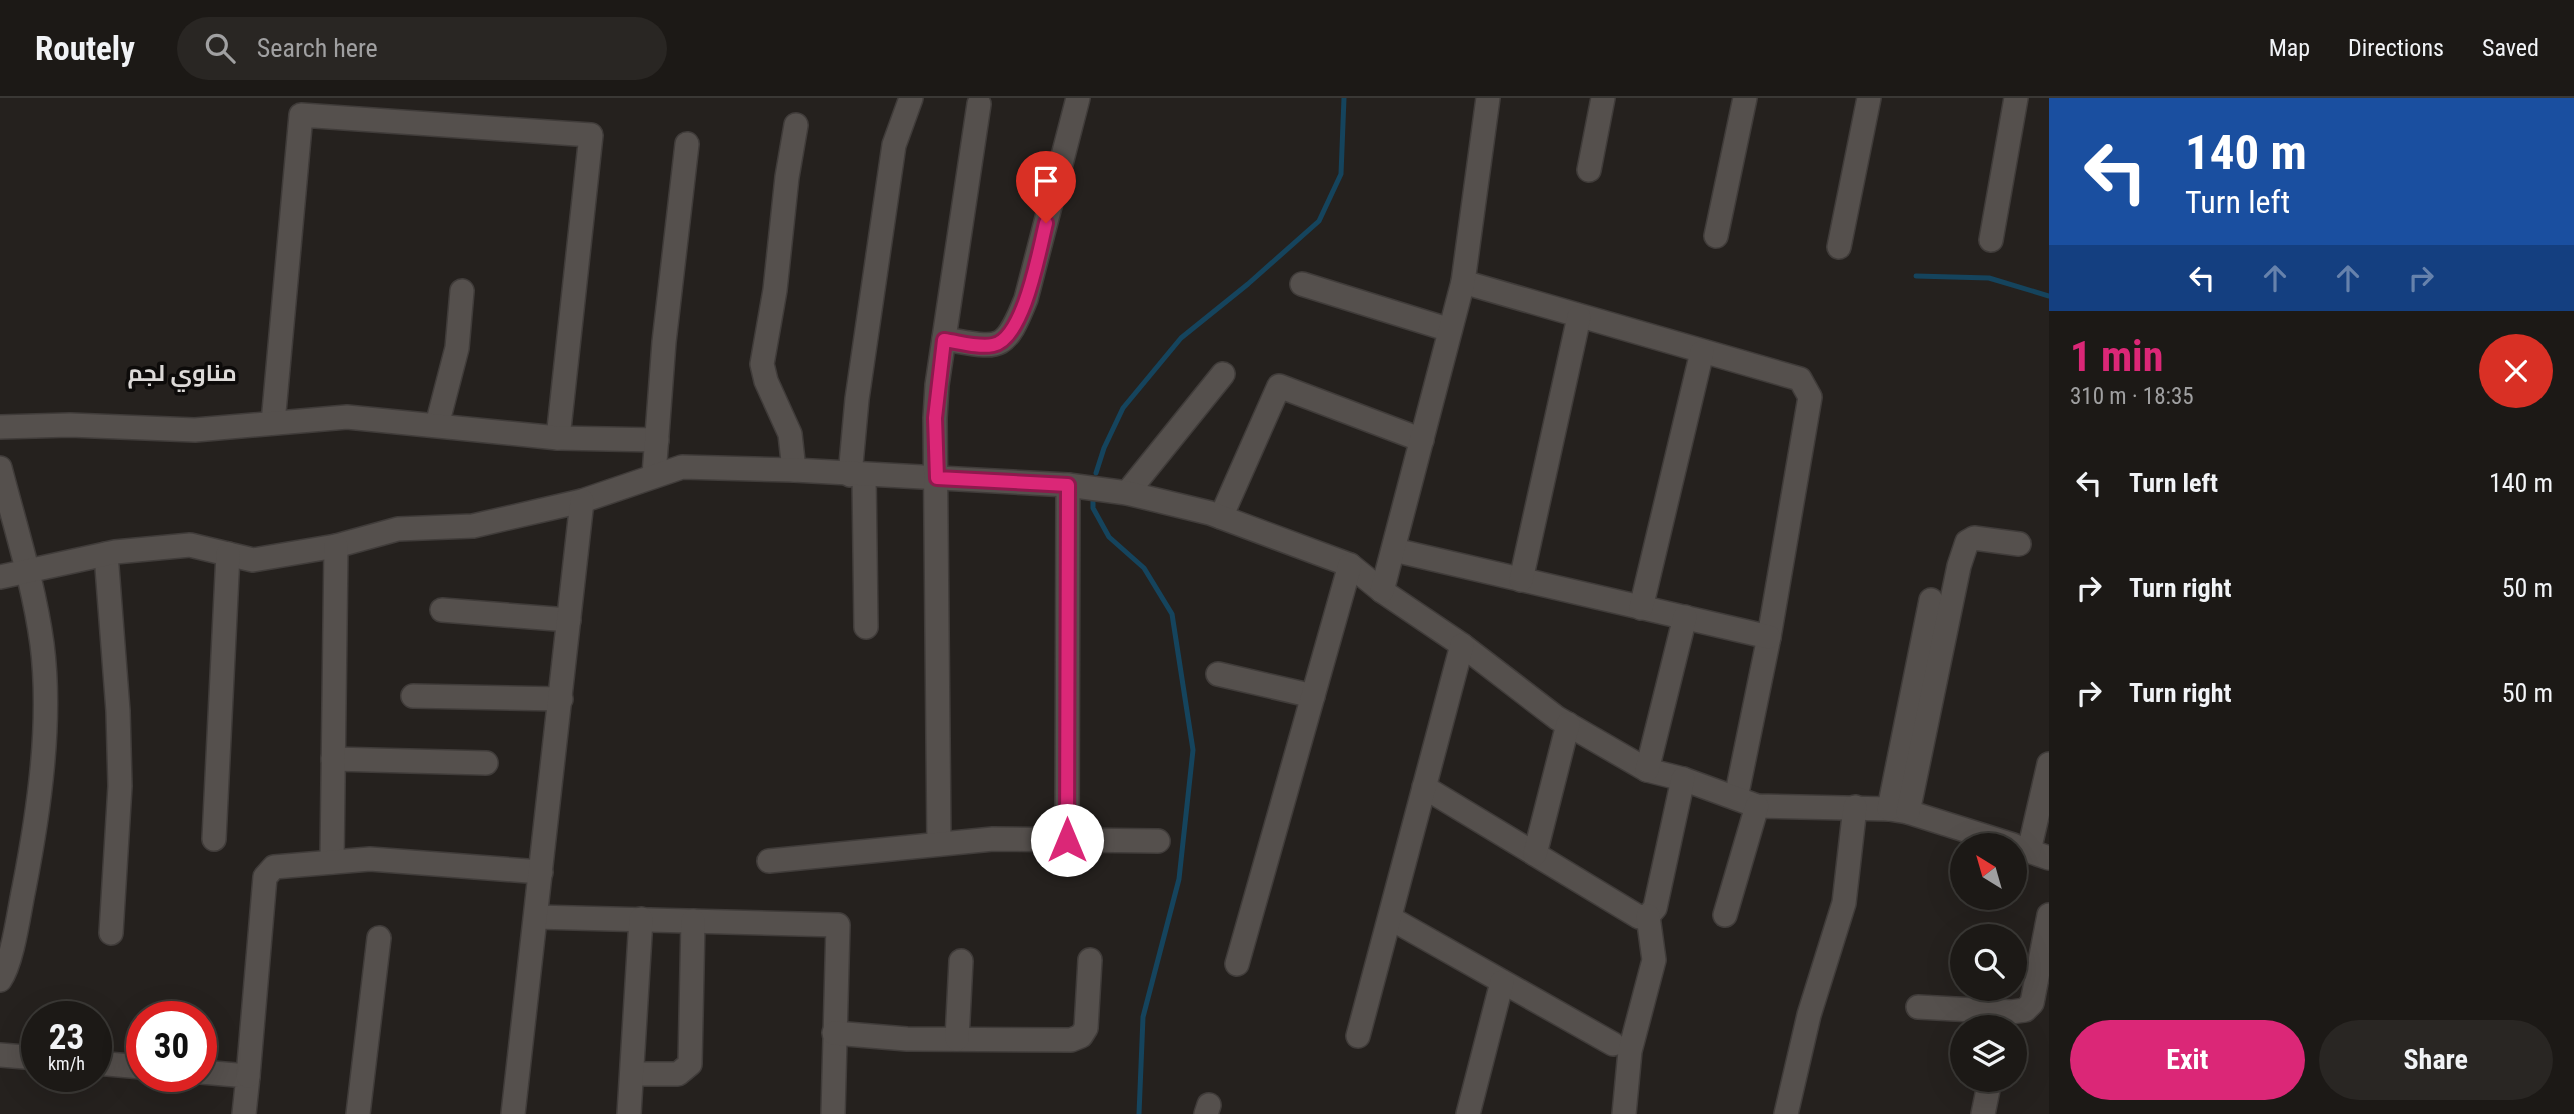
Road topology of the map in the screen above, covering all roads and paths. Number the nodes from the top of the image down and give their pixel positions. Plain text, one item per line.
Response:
1 (911, 98) edge
2 (1077, 98) edge
3 (1488, 98) edge
4 (1603, 98) edge
5 (1745, 98) edge
6 (1869, 98) edge
7 (2016, 98) edge
8 (979, 104) dead end
9 (796, 125) dead end
10 (687, 144) dead end
11 (1589, 170) dead end
12 (1716, 236) dead end
13 (1991, 240) dead end
14 (1839, 247) dead end
15 (1463, 282) junction
16 (1302, 284) dead end
17 (462, 291) dead end
18 (1578, 317) junction
19 (1450, 330) junction
20 (944, 340) junction
21 (1702, 352) junction
22 (1223, 374) dead end
23 (273, 423) junction
24 (437, 425) junction
25 (0, 427) edge
26 (558, 438) junction
27 (657, 440) junction
28 (1422, 440) junction
29 (0, 468) edge
30 (794, 470) junction
31 (654, 475) junction
32 (857, 475) junction
33 (937, 478) junction
34 (1068, 485) junction
35 (1127, 493) junction
36 (582, 501) junction
37 (1221, 517) junction
38 (2019, 544) dead end
39 (336, 546) junction
40 (1394, 550) junction
41 (106, 554) junction
42 (228, 554) junction
43 (1350, 565) junction
44 (27, 570) junction
45 (0, 577) edge
46 (1521, 580) junction
47 (1382, 591) junction
48 (1931, 600) dead end
49 (1641, 608) junction
50 (442, 610) dead end
51 (1685, 618) junction
52 (569, 620) junction
53 (866, 627) dead end
54 (1769, 637) junction
55 (1462, 646) junction
56 (1218, 674) dead end
57 (413, 696) dead end
58 (1313, 696) junction
59 (561, 699) junction
60 (1569, 724) junction
61 (333, 759) junction
62 (486, 763) dead end
63 (2049, 764) edge
64 (1647, 770) junction
65 (1684, 779) junction
66 (1424, 787) junction
67 (1747, 802) junction
68 (1855, 807) junction
69 (1898, 810) junction
70 (1972, 833) edge
71 (214, 839) dead end
72 (1067, 840) junction
73 (1158, 841) dead end
74 (939, 844) junction
75 (2027, 846) edge
76 (1535, 854) junction
77 (769, 861) dead end
78 (332, 862) junction
79 (541, 872) junction
80 (1725, 915) dead end
81 (2049, 915) edge
82 (1648, 916) junction
83 (536, 917) junction
84 (1390, 918) junction
85 (642, 919) junction
86 (693, 921) junction
87 (111, 933) dead end
88 (379, 937) dead end
89 (1090, 960) dead end
90 (961, 961) dead end
91 (1237, 964) dead end
92 (0, 980) edge
93 (1502, 982) junction
94 (1918, 1007) dead end
95 (1978, 1015) edge
96 (2016, 1015) edge
97 (834, 1033) junction
98 (1358, 1036) dead end
99 (957, 1039) junction
100 (1613, 1044) dead end
101 (0, 1055) edge
102 (21, 1057) edge
103 (217, 1073) edge
104 (632, 1074) junction
105 (248, 1076) junction
106 (1988, 1092) edge
107 (244, 1114) edge
108 (358, 1114) edge
109 (513, 1114) edge
110 (629, 1114) edge
111 (833, 1114) edge
112 (1468, 1114) edge
113 (1624, 1114) edge
114 (1786, 1114) edge
115 (1983, 1114) edge

1 - 32 street
2 - 20 street
3 - 15 street
4 - 11 street
5 - 12 street
6 - 14 street
7 - 13 street
8 - 20 street
9 - 30 street
10 - 27 street
15 - 18 street
15 - 19 street
16 - 19 street
17 - 24 street
18 - 21 street
18 - 46 street
19 - 28 street
20 - 33 street
21 - 49 street
21 - 54 street
22 - 35 street
23 - 24 street
23 - 25 street
23 - 26 street
24 - 26 street
26 - 27 street
27 - 31 street
28 - 37 street
28 - 40 street
29 - 44 street
30 - 31 street
30 - 32 street
31 - 36 street
32 - 33 street
32 - 53 street
33 - 34 street
33 - 74 street
34 - 35 street
34 - 72 street
35 - 37 street
36 - 39 street
36 - 52 street
37 - 43 street
38 - 69 street
39 - 42 street
39 - 61 street
40 - 46 street
40 - 47 street
41 - 42 street
41 - 44 street
41 - 87 street
42 - 71 street
43 - 47 street
43 - 58 street
44 - 45 street
44 - 92 street
46 - 49 street
47 - 55 street
48 - 69 street
49 - 51 street
50 - 52 street
51 - 54 street
51 - 64 street
52 - 59 street
54 - 67 street
55 - 60 street
55 - 66 street
56 - 58 street
57 - 59 street
58 - 91 street
59 - 79 street
60 - 64 street
60 - 76 street
61 - 62 street
61 - 78 street
63 - 75 street
64 - 65 street
65 - 67 street
65 - 82 street
66 - 76 street
66 - 84 street
67 - 68 street
67 - 80 street
68 - 69 street
68 - 114 street
69 - 70 street
72 - 73 street
72 - 74 street
74 - 77 street
76 - 82 street
78 - 79 street
78 - 105 street
79 - 83 street
81 - 96 street
82 - 113 street
83 - 85 street
83 - 109 street
84 - 93 street
84 - 98 street
85 - 86 street
85 - 104 street
86 - 97 street
86 - 104 street
88 - 108 street
89 - 99 street
90 - 99 street
93 - 100 street
93 - 112 street
94 - 95 street
97 - 99 street
97 - 111 street
101 - 102 street
103 - 105 street
104 - 110 street
105 - 107 street
106 - 115 street

